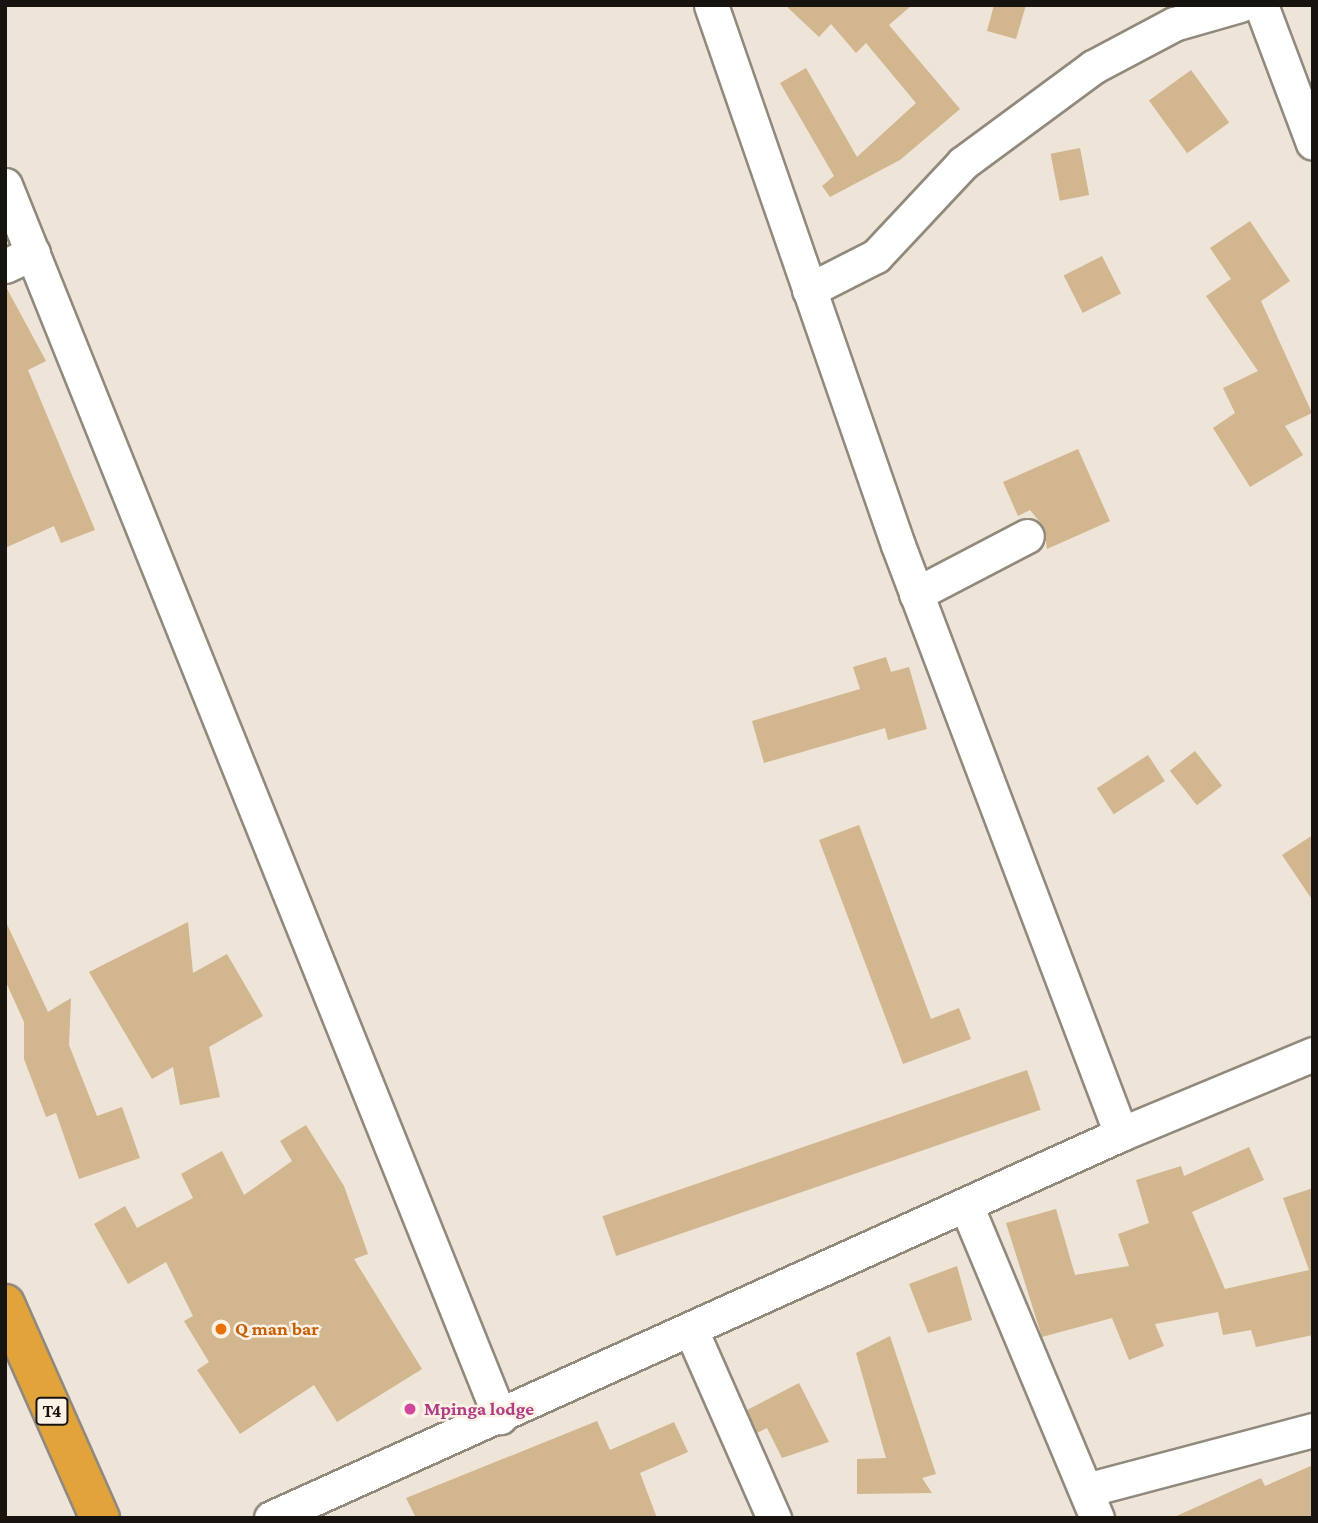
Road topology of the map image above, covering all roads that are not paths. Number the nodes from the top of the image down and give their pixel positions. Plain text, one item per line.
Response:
1 (711, 5) edge
2 (1240, 5) edge
3 (1261, 5) edge
4 (1313, 143) edge
5 (5, 186) edge
6 (19, 259) edge
7 (809, 290) junction
8 (1027, 536) dead end
9 (916, 594) junction
10 (1313, 1054) edge
11 (1121, 1134) junction
12 (966, 1205) junction
13 (5, 1304) edge
14 (691, 1329) junction
15 (500, 1417) junction
16 (1313, 1430) edge
17 (1091, 1504) edge
18 (100, 1518) edge
19 (271, 1518) edge
20 (774, 1518) edge

1 - 7 street
2 - 7 street
3 - 4 street
5 - 6 street
6 - 15 street
7 - 9 street
8 - 9 street
9 - 11 street
10 - 11 street
11 - 12 street
12 - 14 street
12 - 17 street
13 - 18 highway, T4
14 - 15 street
14 - 20 street
15 - 19 street
16 - 17 street

